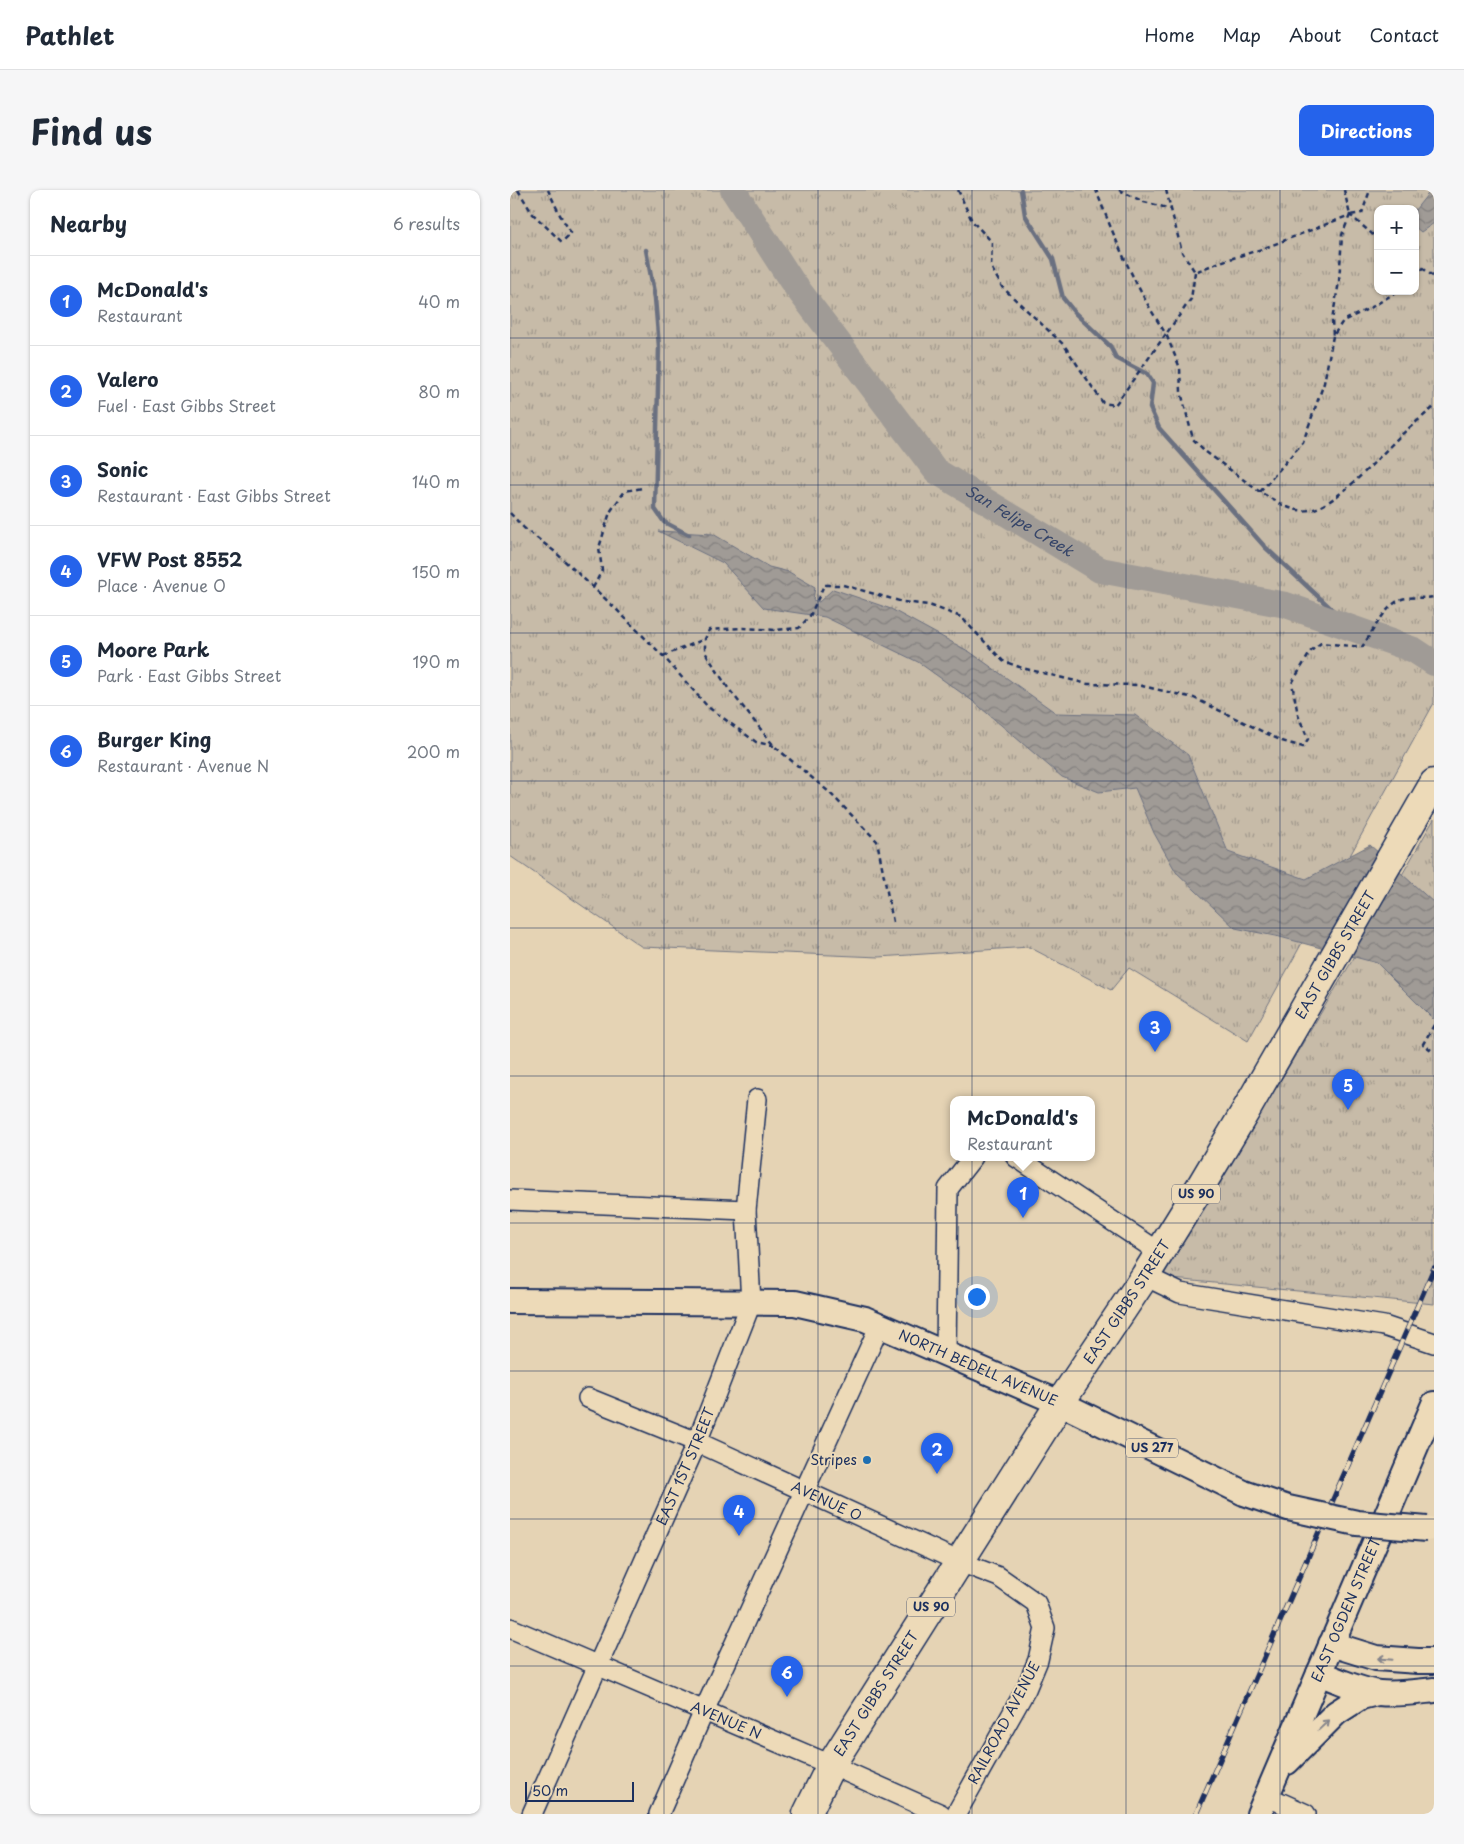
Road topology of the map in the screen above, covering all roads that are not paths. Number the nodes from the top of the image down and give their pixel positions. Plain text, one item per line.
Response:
1 (1434, 783) edge
2 (757, 1099) dead end
3 (970, 1161) edge
4 (1022, 1161) edge
5 (510, 1200) edge
6 (746, 1210) junction
7 (1159, 1252) junction
8 (1145, 1276) junction
9 (510, 1301) edge
10 (751, 1303) junction
11 (880, 1325) junction
12 (1434, 1343) edge
13 (946, 1354) junction
14 (588, 1398) dead end
15 (1060, 1403) junction
16 (1434, 1404) edge
17 (1428, 1428) edge
18 (697, 1442) junction
19 (804, 1491) junction
20 (1430, 1529) edge
21 (960, 1562) junction
22 (510, 1628) edge
23 (1045, 1628) joint
24 (1331, 1644) junction
25 (1434, 1661) edge
26 (597, 1666) junction
27 (1319, 1673) junction
28 (1434, 1690) edge
29 (1377, 1693) junction
30 (704, 1711) junction
31 (831, 1765) junction
32 (1277, 1772) junction
33 (1263, 1805) edge
34 (532, 1814) edge
35 (659, 1814) edge
36 (807, 1814) edge
37 (940, 1814) edge
38 (956, 1814) edge
39 (1306, 1814) edge

1 - 7 highway, EAST GIBBS STREET / US 90
2 - 6 street, EAST 1ST STREET
3 - 13 street
4 - 7 street
5 - 6 street
6 - 10 street, EAST 1ST STREET
7 - 8 highway, EAST GIBBS STREET / US 90
8 - 12 street
8 - 15 highway, EAST GIBBS STREET / US 90
9 - 10 main road, NORTH BEDELL AVENUE
10 - 11 main road, NORTH BEDELL AVENUE
10 - 18 street, EAST 1ST STREET
11 - 13 main road, NORTH BEDELL AVENUE
11 - 19 street
13 - 15 main road, NORTH BEDELL AVENUE
14 - 18 street, AVENUE O
15 - 20 main road, NORTH BEDELL AVENUE / US 277, bridge
15 - 21 highway, EAST GIBBS STREET / US 90
16 - 17 main road, EAST OGDEN STREET
17 - 24 main road, EAST OGDEN STREET
18 - 19 street, AVENUE O
18 - 26 street, EAST 1ST STREET
19 - 21 street, AVENUE O
19 - 30 street
21 - 23 street, AVENUE O
21 - 31 highway, EAST GIBBS STREET / US 90
22 - 26 street, AVENUE N
23 - 38 street, RAILROAD AVENUE
25 -> 24 main road
24 - 27 main road, EAST OGDEN STREET
26 - 30 street, AVENUE N
26 - 34 street, EAST 1ST STREET
27 - 29 main road
27 - 32 main road, EAST OGDEN STREET
28 - 29 main road
32 -> 29 main road
30 - 31 street, AVENUE N
30 - 35 street
31 - 36 highway, EAST GIBBS STREET / US 90
31 - 37 street, AVENUE N
32 - 33 main road, EAST OGDEN STREET
33 - 39 street

